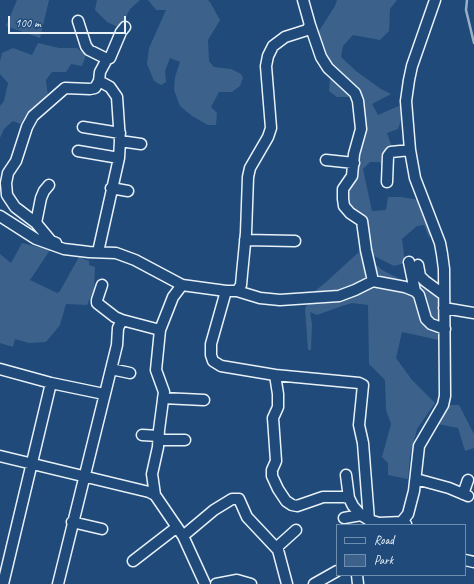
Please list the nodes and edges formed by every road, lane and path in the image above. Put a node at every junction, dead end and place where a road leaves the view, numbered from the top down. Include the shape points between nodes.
1 (304, 0) edge
2 (435, 0) edge
3 (78, 21) dead end
4 (310, 25) junction
5 (126, 27) dead end
6 (107, 58) junction
7 (99, 81) junction
8 (83, 127) dead end
9 (120, 137) junction
10 (141, 144) dead end
11 (410, 150) junction
12 (78, 151) dead end
13 (119, 158) junction
14 (330, 158) dead end
15 (354, 161) junction
16 (387, 182) dead end
17 (49, 185) dead end
18 (111, 188) junction
19 (128, 191) dead end
20 (0, 216) edge
21 (36, 223) junction
22 (246, 240) junction
23 (295, 241) dead end
24 (64, 249) junction
25 (98, 252) junction
26 (373, 281) junction
27 (182, 285) junction
28 (102, 286) dead end
29 (226, 291) junction
30 (237, 291) junction
31 (415, 291) junction
32 (444, 295) junction
33 (444, 308) junction
34 (474, 313) edge
35 (122, 320) junction
36 (444, 329) junction
37 (160, 330) junction
38 (111, 369) junction
39 (0, 370) edge
40 (130, 373) dead end
41 (275, 375) junction
42 (51, 383) junction
43 (104, 394) junction
44 (163, 398) junction
45 (204, 400) dead end
46 (142, 435) dead end
47 (158, 438) junction
48 (185, 440) dead end
49 (0, 456) edge
50 (32, 464) junction
51 (346, 474) dead end
52 (83, 477) junction
53 (416, 479) junction
54 (468, 480) dead end
55 (155, 495) junction
56 (349, 498) junction
57 (344, 518) dead end
58 (365, 518) junction
59 (72, 522) junction
60 (403, 524) edge
61 (177, 527) junction
62 (102, 529) dead end
63 (296, 530) dead end
64 (183, 536) junction
65 (276, 548) junction
66 (133, 560) dead end
67 (336, 572) edge
68 (245, 583) edge
69 (3, 584) edge
70 (58, 584) edge
71 (205, 584) edge
72 (216, 584) edge
73 (287, 584) edge
74 (314, 584) edge

1 - 4 street
2 - 11 street via 409,80 406,101
3 - 6 street via 89,50
4 - 15 street via 321,57 328,68 355,93 358,101 362,129
4 - 22 street via 307,30 285,37 273,46 268,56 266,66 271,128 248,176
5 - 6 street via 121,32 110,58
6 - 7 street via 100,72
7 - 9 street via 110,87 116,97
7 - 21 street via 96,88 65,88 34,116 27,127 16,161 8,173 7,195 15,208
8 - 9 street
9 - 10 street
9 - 13 street
11 - 16 street via 391,152 388,156
11 - 32 street via 418,187 440,243
12 - 13 street
13 - 18 street
14 - 15 street
15 - 26 street via 352,176 343,189 344,206 362,222
17 - 21 street via 41,198
18 - 19 street
18 - 25 street
20 - 24 street via 36,240
21 - 24 street via 51,241
22 - 23 street
22 - 30 street via 241,285
24 - 25 street
25 - 27 street via 116,253 135,260
26 - 30 street via 339,296 280,300 260,298
26 - 31 street
27 - 29 street
27 - 37 street via 173,297
28 - 35 street via 97,303 114,317
29 - 30 street
29 - 41 street via 211,344 214,361 221,366
31 - 32 street via 413,264 420,276
31 - 36 street via 419,295 426,319
32 - 33 street
33 - 34 street
33 - 36 street
35 - 37 street
35 - 38 street via 118,328
36 - 53 street via 445,396 443,405 420,446
37 - 44 street via 156,370 164,392
38 - 40 street
38 - 43 street
39 - 42 street
41 - 56 street via 278,407 273,418 276,461 272,476 278,488 286,501 297,506 323,497
41 - 58 street via 363,385 359,425 364,443
42 - 43 street
42 - 50 street
43 - 52 street
44 - 45 street
44 - 47 street
46 - 47 street
47 - 48 street
47 - 55 street via 152,474
49 - 50 street
50 - 52 street
50 - 69 street
51 - 56 street
52 - 55 street
52 - 59 street
53 - 54 street via 466,495
53 - 60 street via 408,514
55 - 61 street
56 - 58 street
57 - 58 street
58 - 60 street via 379,523
59 - 62 street
59 - 70 street
61 - 64 street
61 - 66 street
63 - 65 street
64 - 65 street via 214,510 232,499 239,499 247,517
64 - 71 street
65 - 73 street
67 - 74 street
68 - 72 street via 226,581

